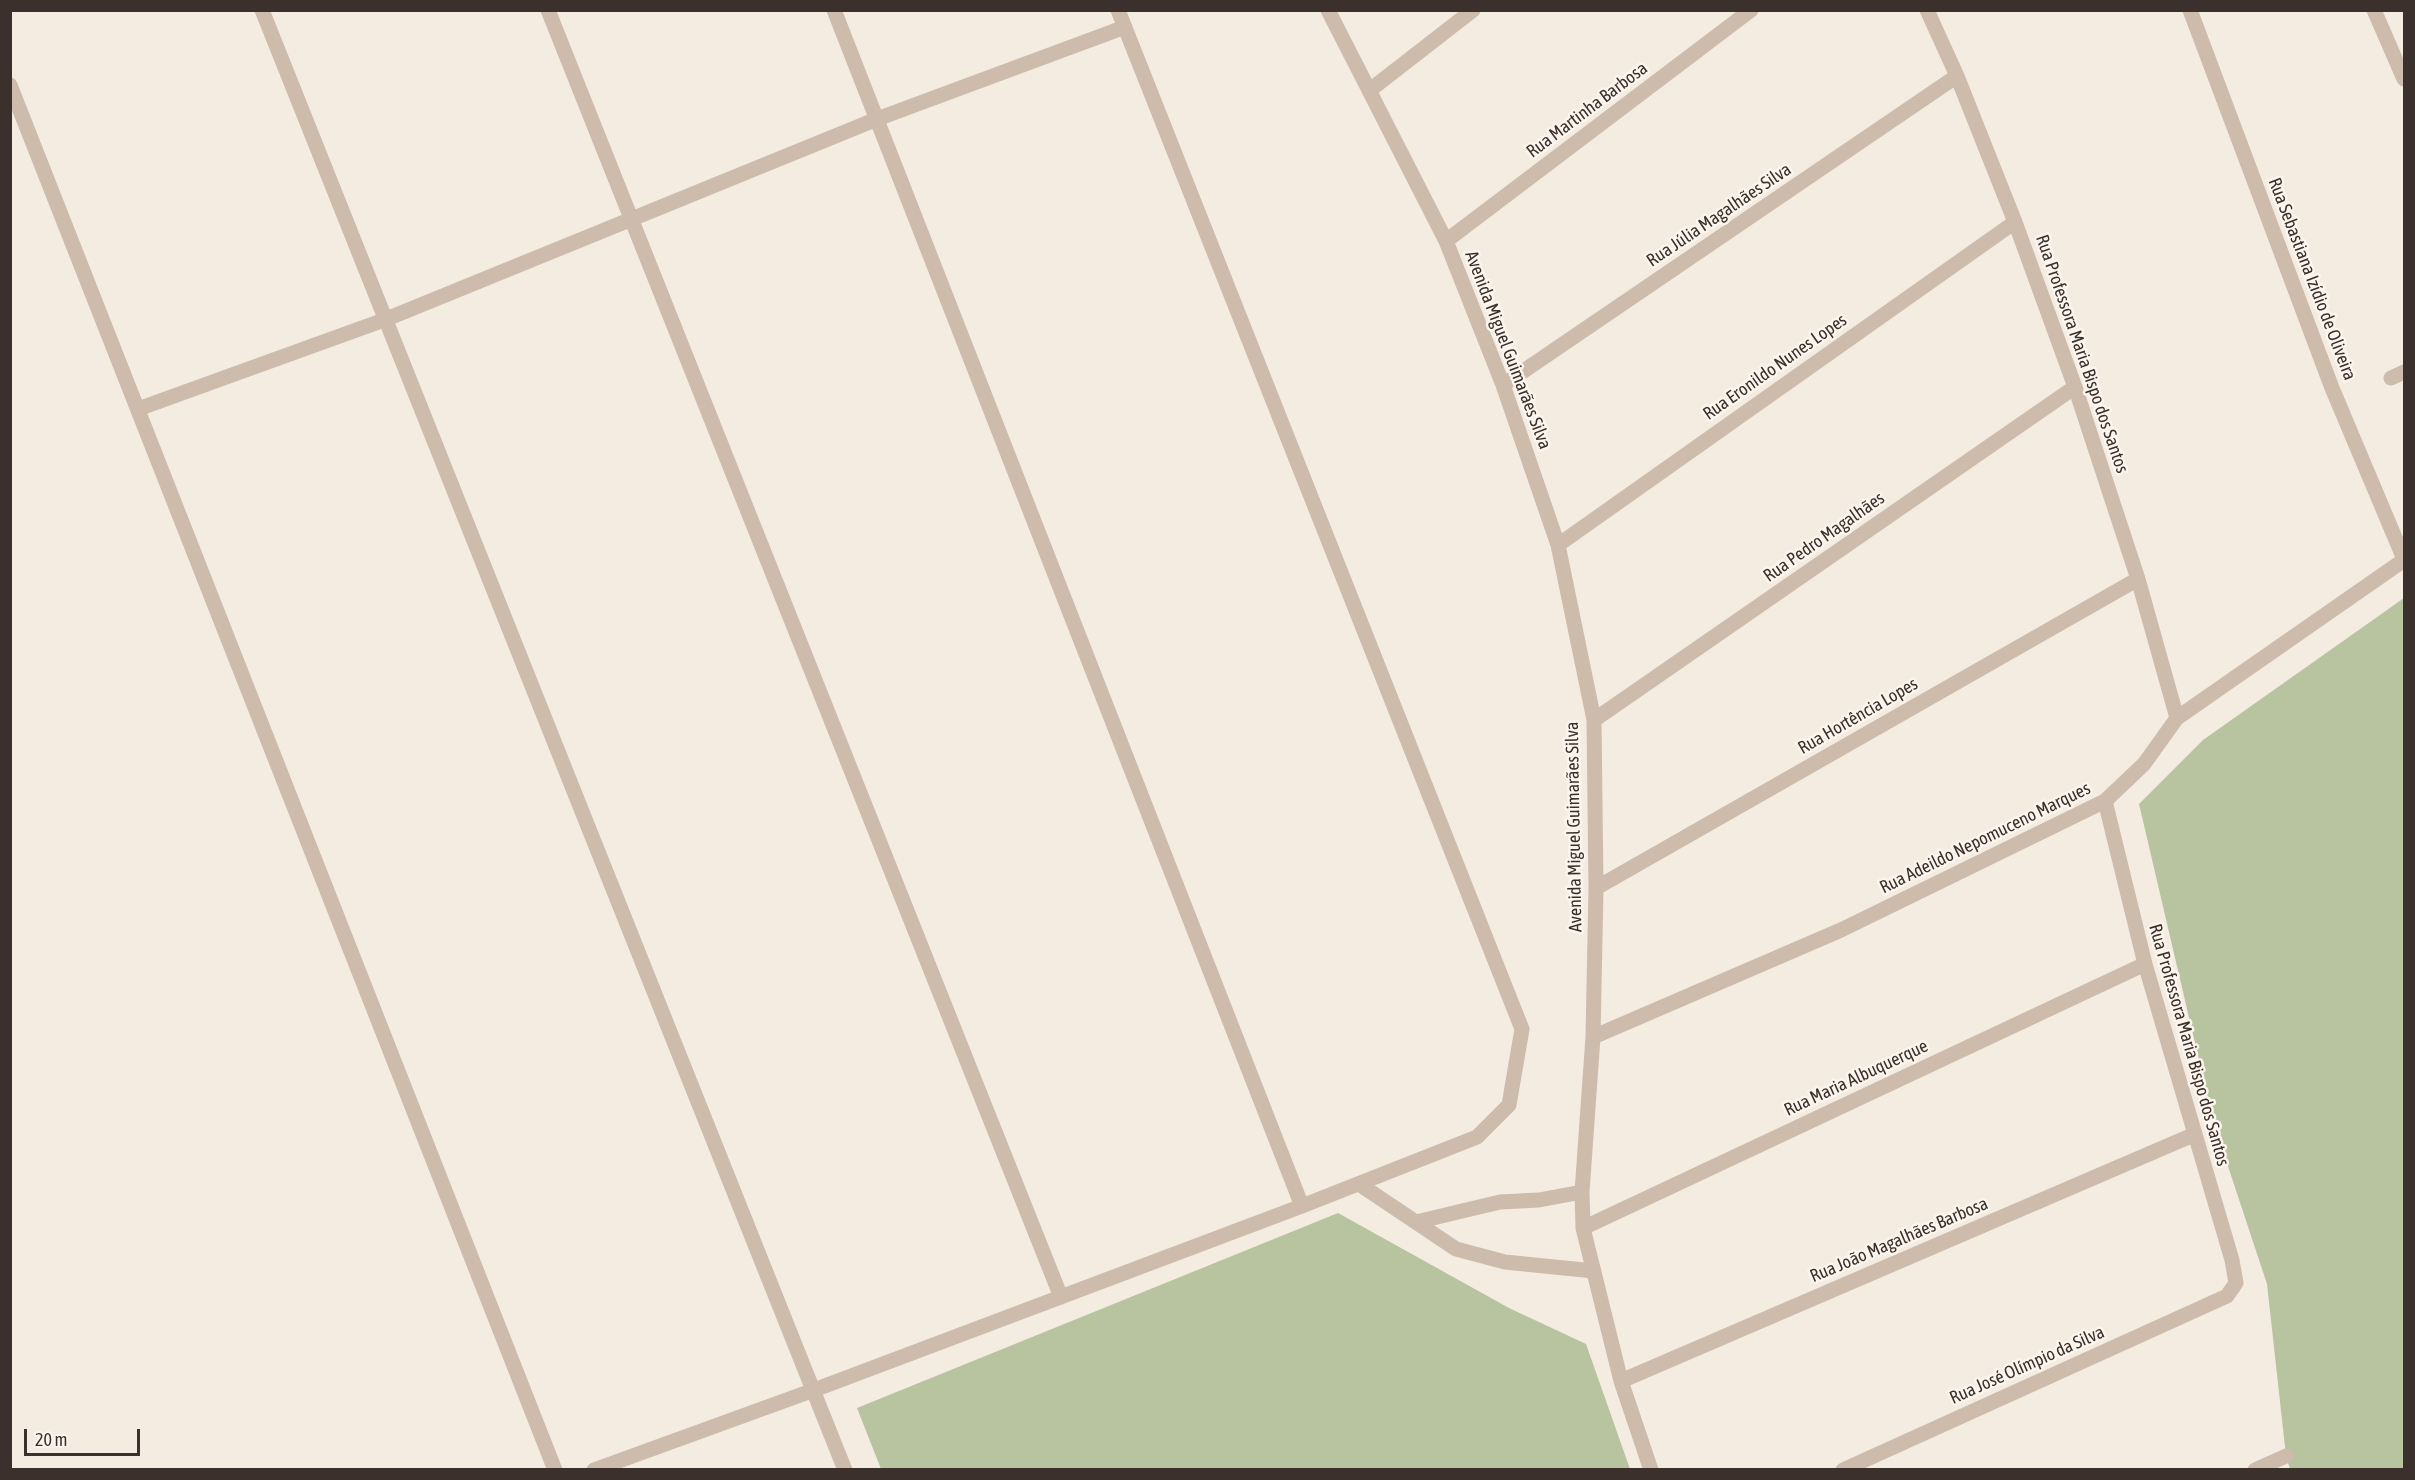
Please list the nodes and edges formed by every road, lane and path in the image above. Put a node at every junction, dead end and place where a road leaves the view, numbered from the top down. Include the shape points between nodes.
1 (262, 10) edge
2 (548, 10) edge
3 (834, 10) edge
4 (1118, 10) edge
5 (1328, 10) edge
6 (1473, 10) edge
7 (1751, 10) edge
8 (1927, 10) edge
9 (2190, 10) edge
10 (2374, 10) edge
11 (1125, 27) junction
12 (1957, 76) junction
13 (2404, 79) edge
14 (10, 85) edge
15 (1370, 90) junction
16 (877, 119) junction
17 (630, 218) junction
18 (2015, 222) junction
19 (1446, 242) junction
20 (384, 320) junction
21 (1503, 385) junction
22 (2075, 387) junction
23 (138, 409) junction
24 (1558, 544) junction
25 (2404, 559) edge
26 (2138, 579) junction
27 (2177, 718) junction
28 (1594, 720) junction
29 (2105, 801) junction
30 (1596, 888) junction
31 (2145, 964) junction
32 (1593, 1037) junction
33 (2193, 1135) junction
34 (1359, 1184) junction
35 (1582, 1192) junction
36 (1302, 1206) junction
37 (1416, 1222) junction
38 (1583, 1228) junction
39 (1594, 1271) junction
40 (2227, 1296) joint
41 (1060, 1297) junction
42 (1621, 1381) junction
43 (813, 1390) junction
44 (2286, 1456) dead end
45 (555, 1470) edge
46 (594, 1470) edge
47 (845, 1470) edge
48 (1651, 1470) edge
49 (1843, 1470) edge
50 (2255, 1470) edge

1 - 20 street
2 - 17 street
3 - 16 street
4 - 11 street
5 - 15 street, Avenida Miguel Guimarães Silva
6 - 15 street
7 - 19 street, Rua Martinha Barbosa
8 - 12 street, Rua Professora Maria Bispo dos Santos
9 - 25 street, Rua Sebastiana Izídio de Oliveira via 2332,388
10 - 13 street
11 - 16 street
11 - 34 street via 1522,1029 1509,1105 1477,1137
12 - 18 street, Rua Professora Maria Bispo dos Santos
12 - 21 street, Rua Júlia Magalhães Silva
14 - 23 street
15 - 19 street, Avenida Miguel Guimarães Silva
16 - 17 street
16 - 36 street
17 - 20 street
17 - 41 street
18 - 22 street, Rua Professora Maria Bispo dos Santos
18 - 24 street, Rua Eronildo Nunes Lopes
19 - 21 street, Avenida Miguel Guimarães Silva
20 - 23 street
20 - 43 street
21 - 24 street, Avenida Miguel Guimarães Silva
22 - 26 street, Rua Professora Maria Bispo dos Santos
22 - 28 street, Rua Pedro Magalhães
23 - 45 street
24 - 28 street, Avenida Miguel Guimarães Silva
25 - 27 street, Rua Adeildo Nepomuceno Marques
26 - 27 street, Rua Professora Maria Bispo dos Santos
26 - 30 street, Rua Hortência Lopes
27 - 29 street, Rua Adeildo Nepomuceno Marques via 2144,764
28 - 30 street, Avenida Miguel Guimarães Silva
29 - 31 street, Rua Professora Maria Bispo dos Santos
29 - 32 street, Rua Adeildo Nepomuceno Marques via 1841,930
30 - 32 street, Avenida Miguel Guimarães Silva
31 - 33 street, Rua Professora Maria Bispo dos Santos
31 - 38 street, Rua Maria Albuquerque
32 - 35 street, Avenida Miguel Guimarães Silva
33 - 40 street, Rua Professora Maria Bispo dos Santos via 2232,1260 2236,1283
33 - 42 street, Rua João Magalhães Barbosa
34 - 36 street
34 - 37 street
35 - 37 street via 1500,1202
35 - 38 street, Avenida Miguel Guimarães Silva
36 - 41 street
37 - 39 street via 1456,1249 1482,1257
38 - 39 street, Avenida Miguel Guimarães Silva
39 - 42 street, Avenida Miguel Guimarães Silva
40 - 49 street, Rua José Olímpio da Silva
41 - 43 street
42 - 48 street, Avenida Miguel Guimarães Silva
43 - 46 street
43 - 47 street
44 - 50 street

